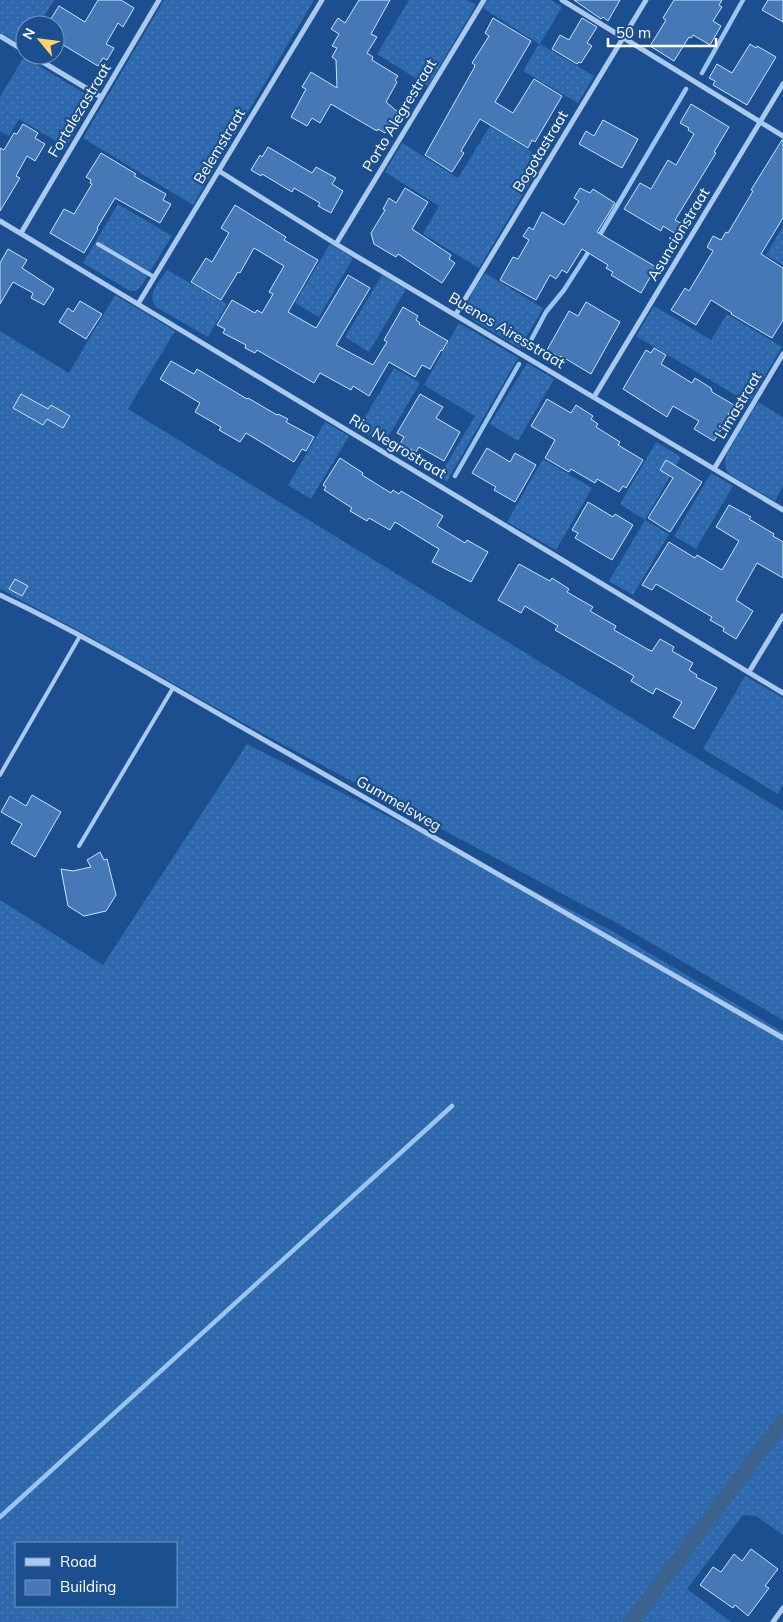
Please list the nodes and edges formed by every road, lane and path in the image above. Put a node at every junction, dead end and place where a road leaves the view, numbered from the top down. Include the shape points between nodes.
1 (159, 0) edge
2 (322, 0) edge
3 (484, 0) edge
4 (562, 0) edge
5 (646, 0) edge
6 (0, 36) edge
7 (624, 37) junction
8 (15, 45) edge
9 (48, 65) edge
10 (783, 84) edge
11 (101, 97) junction
12 (760, 122) junction
13 (783, 136) edge
14 (219, 171) junction
15 (0, 221) edge
16 (20, 233) junction
17 (98, 244) dead end
18 (336, 244) junction
19 (154, 277) junction
20 (138, 304) junction
21 (456, 314) junction
22 (783, 354) edge
23 (594, 397) junction
24 (714, 469) junction
25 (783, 510) edge
26 (0, 595) edge
27 (783, 616) edge
28 (80, 636) junction
29 (749, 672) junction
30 (173, 688) junction
31 (783, 693) edge
32 (0, 775) edge
33 (79, 846) dead end
34 (783, 1038) edge
35 (783, 1608) edge
36 (773, 1622) edge

1 - 11 street, Fortalezastraat
2 - 14 street, Belemstraat
3 - 18 street, Porto Alegrestraat
4 - 7 street
5 - 7 street, Bogotastraat
6 - 8 street
7 - 12 street
7 - 21 street, Bogotastraat
9 - 11 street
10 - 12 street, Asuncionstraat
11 - 16 street, Fortalezastraat
12 - 13 street
12 - 23 street, Asuncionstraat
14 - 18 street, Buenos Airesstraat
14 - 19 street, Belemstraat
15 - 16 street, Rio Negrostraat
16 - 20 street, Rio Negrostraat
17 - 19 lane
18 - 21 street, Buenos Airesstraat
19 - 20 street, Belemstraat
20 - 29 street, Rio Negrostraat
21 - 23 street, Buenos Airesstraat
22 - 24 street, Limastraat
23 - 24 street, Buenos Airesstraat
24 - 25 street, Buenos Airesstraat
26 - 28 street, Gummelsweg
27 - 29 street
28 - 30 street, Gummelsweg
28 - 32 lane
29 - 31 street, Rio Negrostraat
30 - 33 lane
30 - 34 street, Gummelsweg
35 - 36 street

